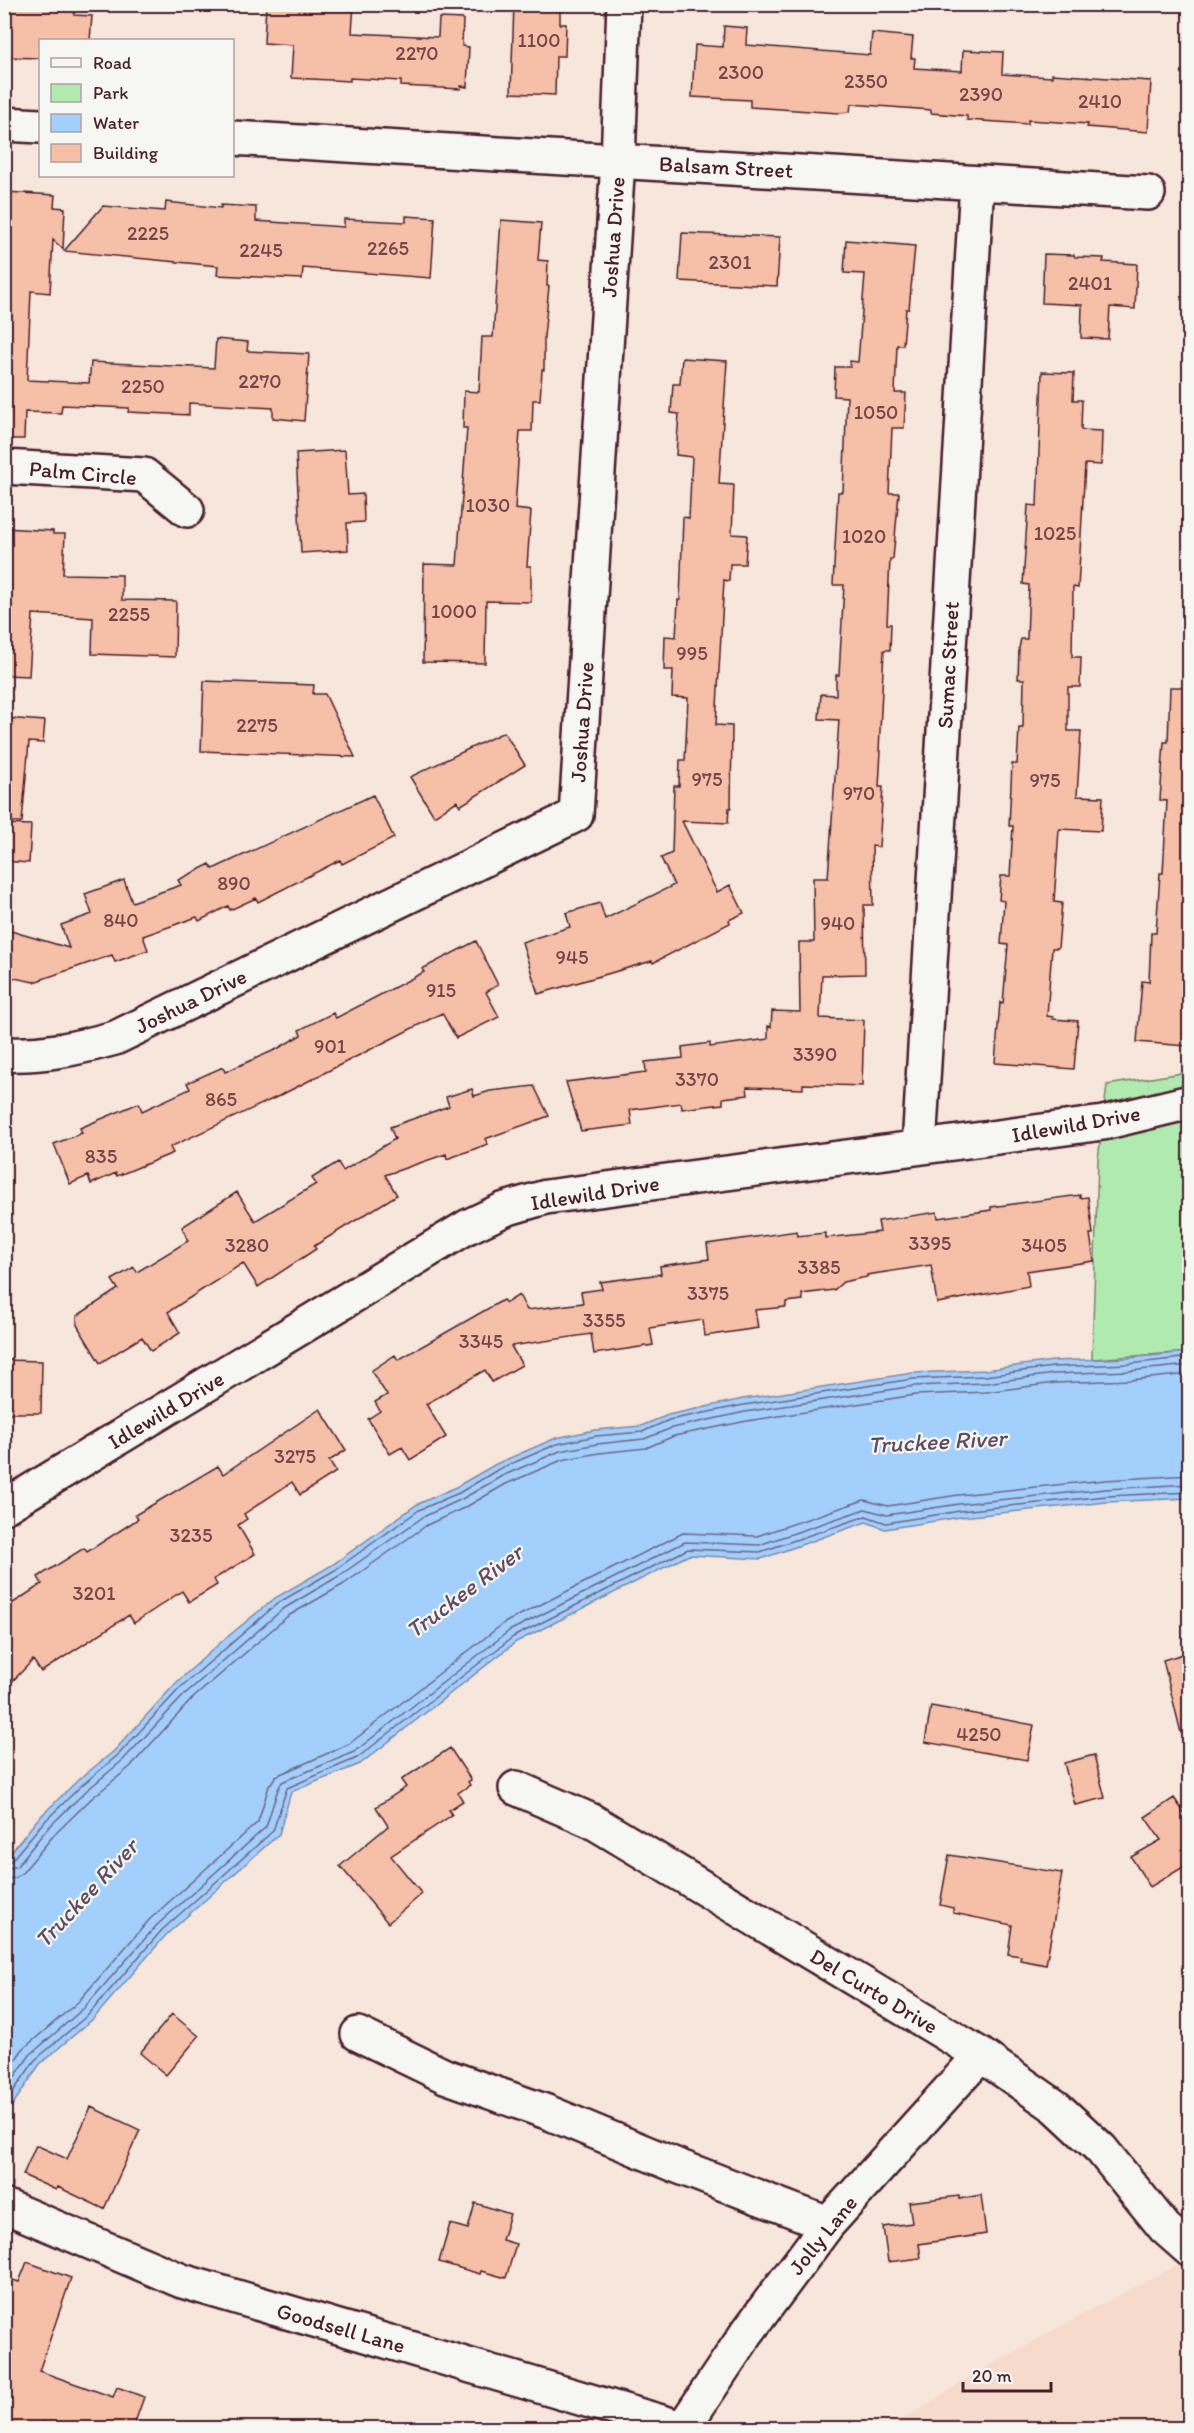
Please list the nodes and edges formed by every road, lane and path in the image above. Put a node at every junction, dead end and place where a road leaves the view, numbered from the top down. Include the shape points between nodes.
1 (624, 4) edge
2 (4, 124) edge
3 (39, 126) edge
4 (234, 138) edge
5 (618, 161) junction
6 (977, 183) junction
7 (1148, 193) dead end
8 (4, 467) edge
9 (187, 510) dead end
10 (4, 1054) edge
11 (1190, 1102) edge
12 (919, 1147) junction
13 (4, 1507) edge
14 (516, 1788) dead end
15 (358, 2034) dead end
16 (981, 2055) junction
17 (8, 2207) dead end
18 (828, 2224) junction
19 (1190, 2250) edge
20 (683, 2428) edge

1 - 5 street, Joshua Drive
2 - 3 street
4 - 5 street, Balsam Street
5 - 6 street, Balsam Street
5 - 10 street, Joshua Drive via 576,815 115,1038 70,1050
6 - 7 street, Balsam Street
6 - 12 street, Sumac Street
8 - 9 street, Palm Circle via 144,475
11 - 12 street, Idlewild Drive via 1103,1123
12 - 13 street, Idlewild Drive via 546,1197 505,1209 467,1227
14 - 16 street, Del Curto Drive via 592,1821
15 - 18 street via 445,2076 548,2112
16 - 18 street, Jolly Lane
16 - 19 street, Del Curto Drive via 1056,2107 1101,2150 1165,2228
17 - 20 street, Goodsell Lane via 182,2281
18 - 20 street, Jolly Lane via 746,2334

